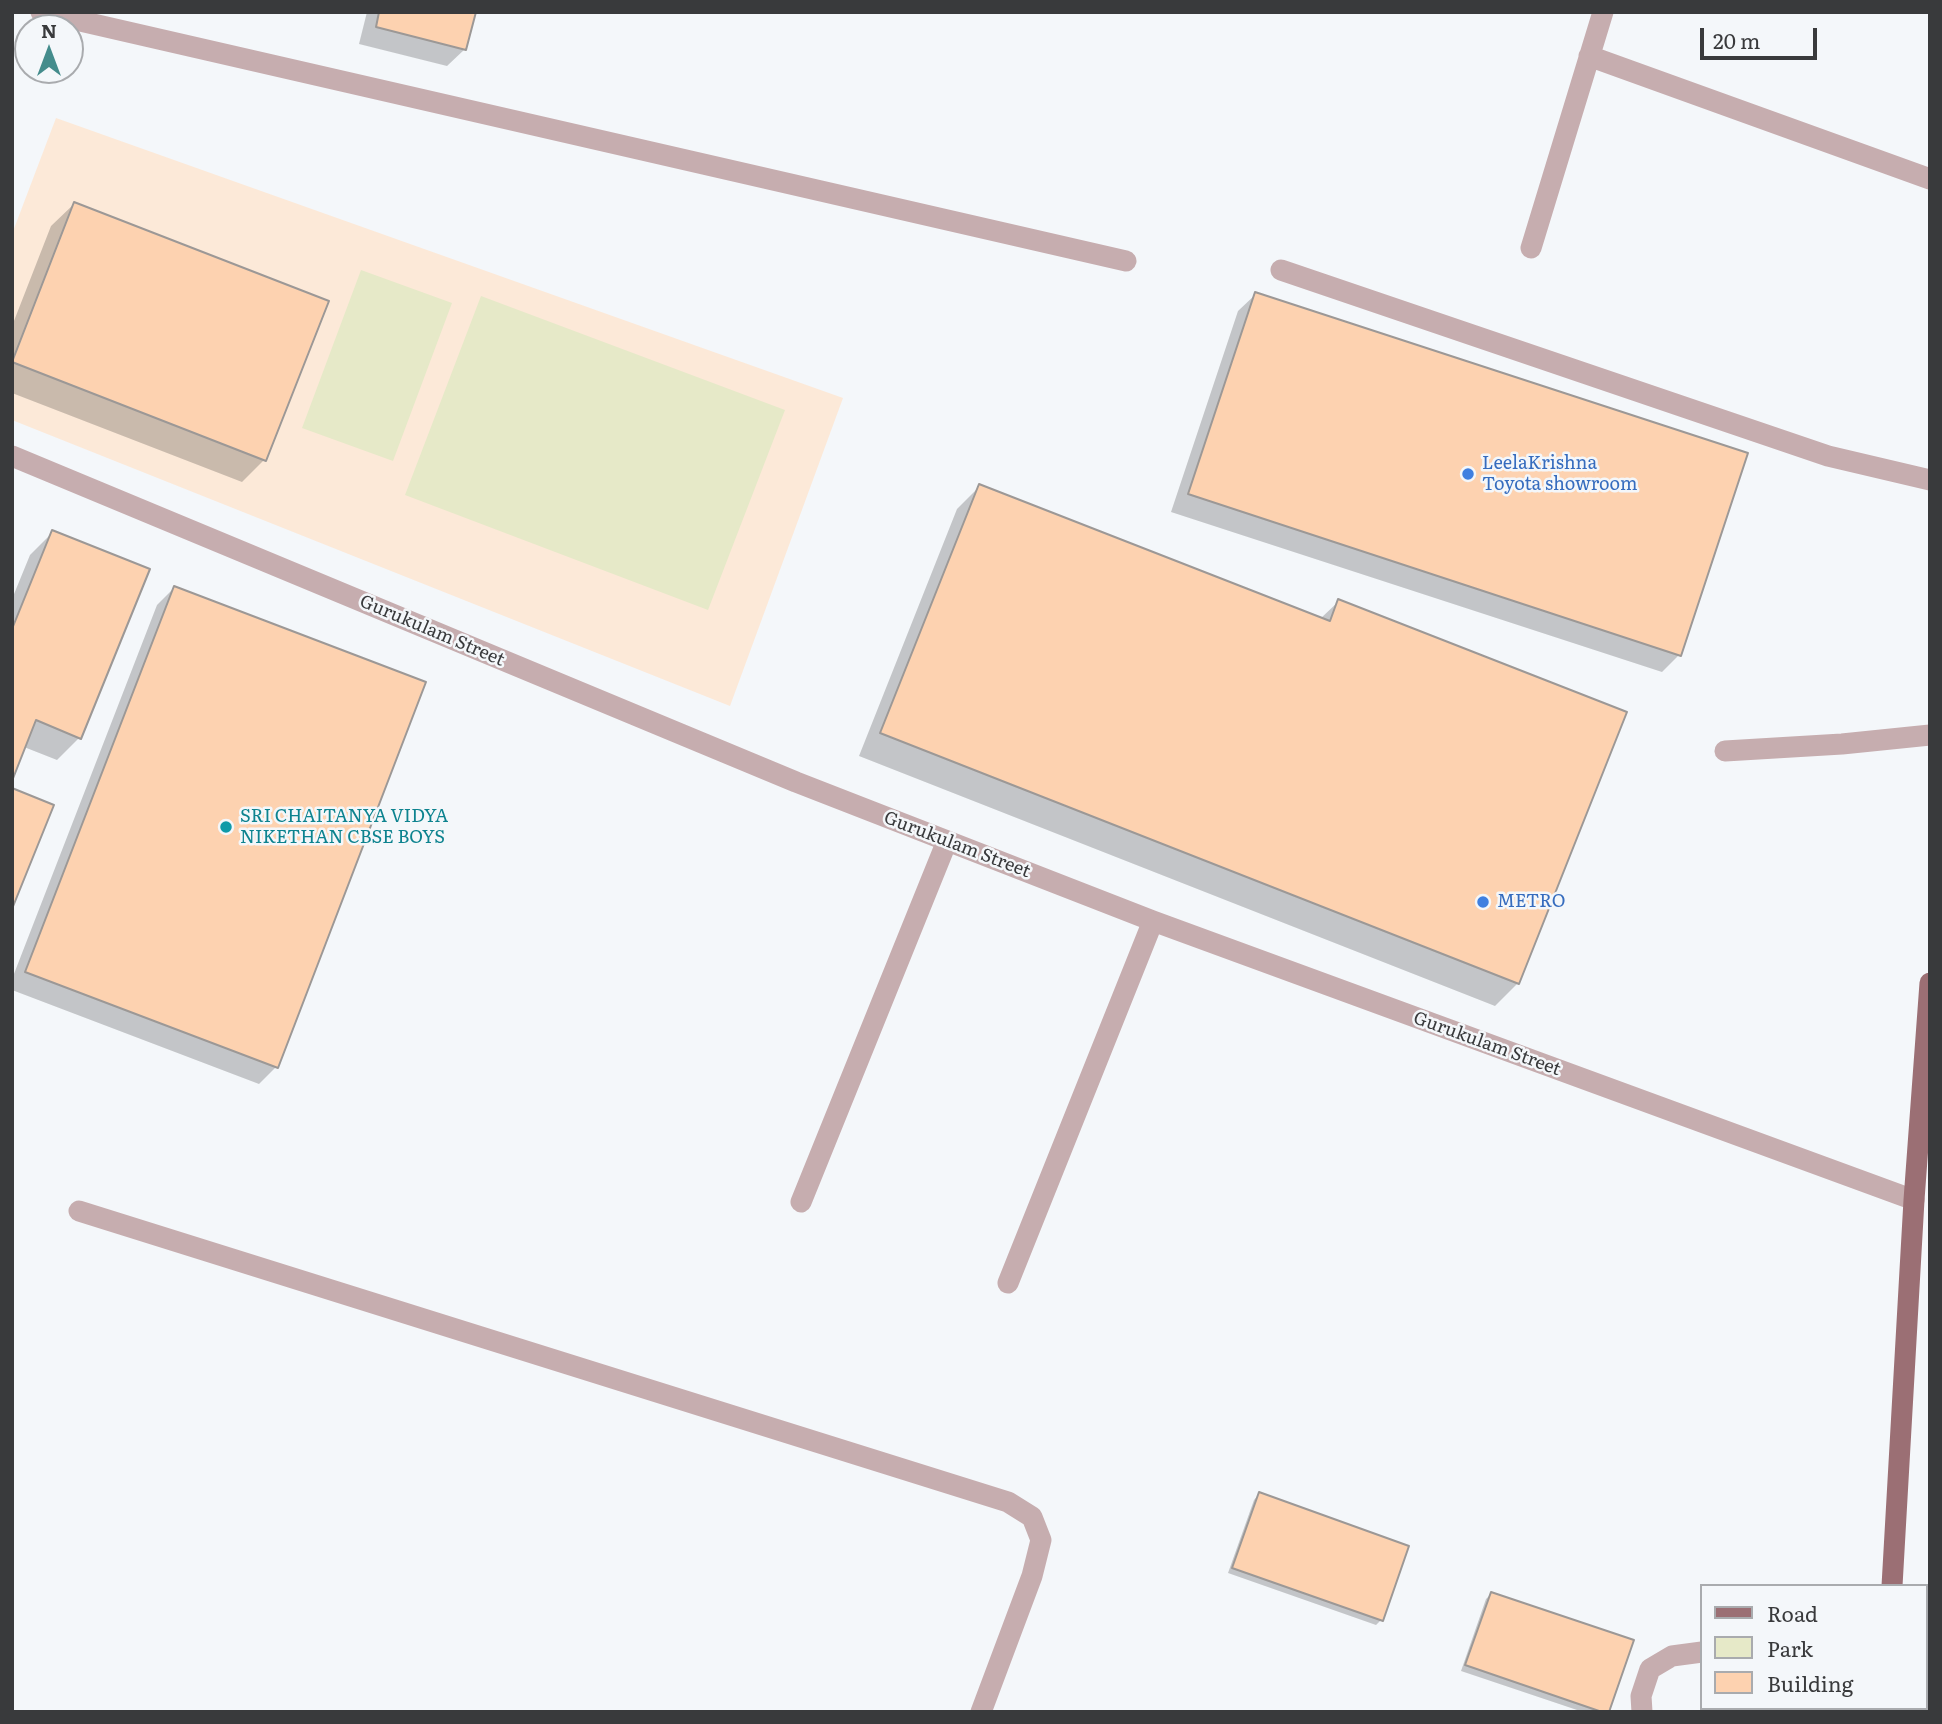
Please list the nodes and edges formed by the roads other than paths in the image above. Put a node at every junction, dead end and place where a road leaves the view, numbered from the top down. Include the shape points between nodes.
1 (41, 12) edge
2 (1603, 12) edge
3 (1590, 56) junction
4 (1930, 179) edge
5 (1531, 248) dead end
6 (1125, 261) dead end
7 (1281, 270) dead end
8 (12, 456) edge
9 (1930, 480) edge
10 (1930, 735) edge
11 (1725, 751) dead end
12 (947, 841) junction
13 (1153, 921) junction
14 (1930, 983) edge
15 (1914, 1200) junction
16 (801, 1202) dead end
17 (79, 1211) dead end
18 (1008, 1283) dead end
19 (1887, 1582) edge
20 (1700, 1652) edge
21 (981, 1712) edge
22 (1643, 1712) edge

1 - 6 street
2 - 3 street
3 - 4 street
3 - 5 street
7 - 9 street via 1828,456
8 - 12 street, Gurukulam Street
10 - 11 street
12 - 13 street, Gurukulam Street
12 - 16 street
13 - 15 street, Gurukulam Street
13 - 18 street
14 - 15 main road
15 - 19 main road
17 - 21 street via 1008,1502 1032,1517 1041,1540
20 - 22 street via 1672,1656 1650,1669 1641,1696

